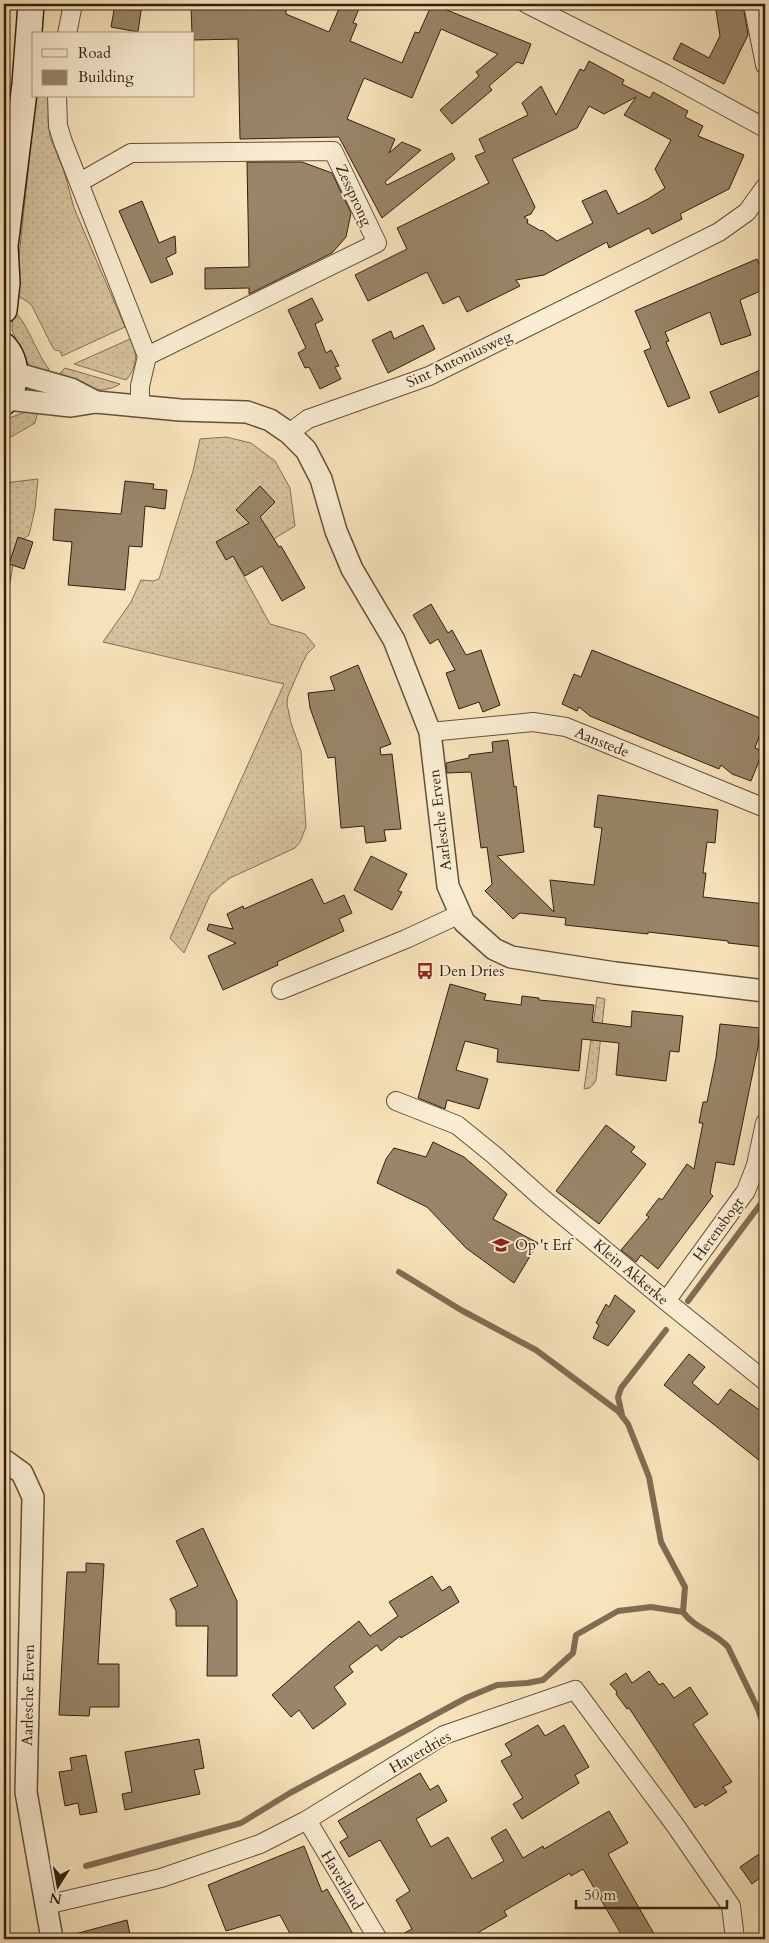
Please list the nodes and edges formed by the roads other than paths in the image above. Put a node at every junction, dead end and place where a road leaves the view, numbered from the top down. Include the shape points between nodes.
1 (31, 4) edge
2 (73, 4) edge
3 (527, 4) edge
4 (753, 4) edge
5 (67, 32) edge
6 (765, 65) edge
7 (57, 98) edge
8 (765, 128) edge
9 (80, 182) junction
10 (765, 187) edge
11 (5, 248) edge
12 (4, 310) edge
13 (4, 346) edge
14 (147, 356) junction
15 (15, 373) junction
16 (5, 400) edge
17 (96, 402) junction
18 (140, 406) junction
19 (289, 433) junction
20 (430, 732) junction
21 (765, 808) edge
22 (460, 914) junction
23 (281, 990) dead end
24 (765, 991) edge
25 (396, 1101) dead end
26 (765, 1123) edge
27 (666, 1301) junction
28 (765, 1381) edge
29 (4, 1460) edge
30 (307, 1820) junction
31 (46, 1905) junction
32 (52, 1939) edge
33 (378, 1939) edge
34 (735, 1939) edge

1 - 11 main road via 26,84
2 - 5 street
3 - 8 street
4 - 6 street
7 - 9 street via 58,126
9 - 14 street
9 - 14 street, Zessprong via 131,153 333,151 377,243
10 - 19 street, Sint Antoniusweg via 747,212 719,232 429,376 308,418
11 - 12 main road via 7,283
13 - 15 main road via 11,356
14 - 18 street via 140,386
15 - 16 main road via 13,386
15 - 17 street via 71,389
16 - 17 street via 71,406
17 - 18 street
18 - 19 street via 247,412 270,420
19 - 20 street, Aarlesche Erven via 306,450 321,479 349,562 394,640
20 - 21 street, Aanstede via 533,722 566,727
20 - 22 street, Aarlesche Erven via 448,886
22 - 23 street
22 - 24 street, Aarlesche Erven via 464,922 494,949 511,956 615,973
25 - 27 street, Klein Akkerke via 457,1125
26 - 27 street, Herensbogt via 756,1165 746,1191
27 - 28 street, Klein Akkerke
29 - 31 street, Aarlesche Erven via 22,1473 33,1496 26,1792
30 - 31 street, Haverdries via 260,1844 161,1878
30 - 33 street, Haverland
30 - 34 street, Haverdries via 444,1735 575,1690 676,1825 731,1906
31 - 32 street, Aarlesche Erven

